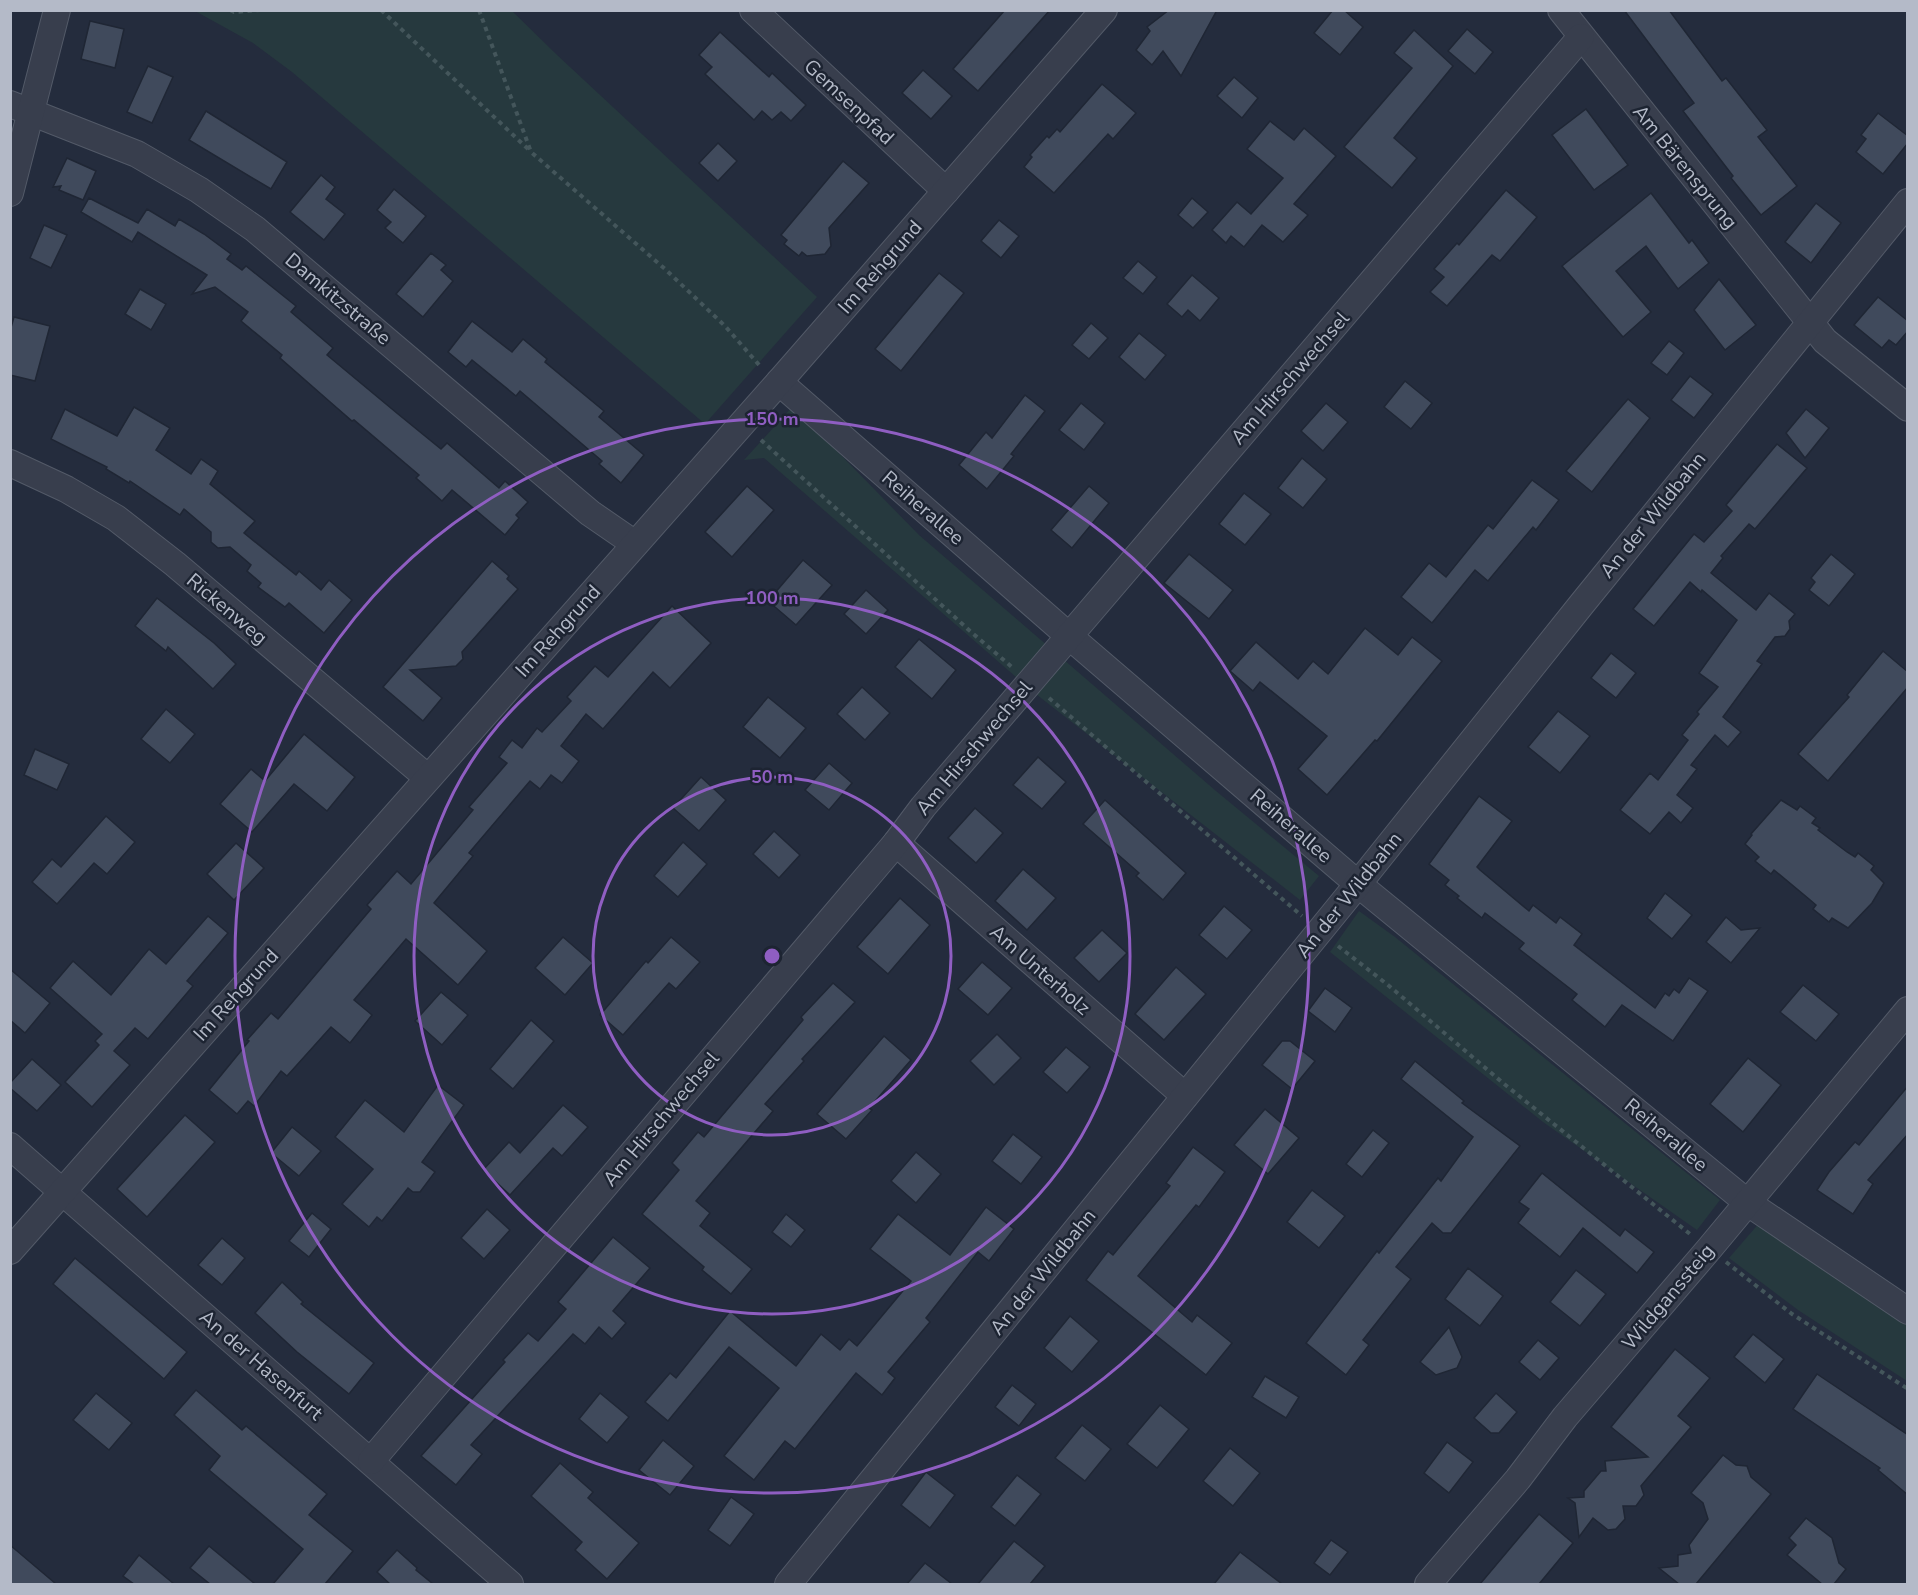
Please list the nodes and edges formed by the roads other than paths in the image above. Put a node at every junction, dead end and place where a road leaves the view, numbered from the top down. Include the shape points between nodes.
1 (57, 10) edge
2 (753, 10) edge
3 (1104, 10) edge
4 (1561, 10) edge
5 (1581, 37) junction
6 (21, 108) edge
7 (946, 191) junction
8 (10, 193) edge
9 (1908, 202) edge
10 (1809, 323) junction
11 (779, 382) junction
12 (1908, 408) edge
13 (10, 463) edge
14 (635, 544) junction
15 (1069, 636) junction
16 (428, 778) junction
17 (896, 843) junction
18 (1358, 884) junction
19 (1908, 1010) edge
20 (1185, 1096) junction
21 (10, 1146) edge
22 (62, 1191) junction
23 (1748, 1203) junction
24 (10, 1251) edge
25 (1908, 1311) edge
26 (371, 1461) junction
27 (510, 1584) edge
28 (788, 1584) edge
29 (1428, 1584) edge

1 - 6 street
2 - 7 street, Gemsenpfad
3 - 7 street, Im Rehgrund
4 - 5 street, Am Bärensprung
5 - 10 street, Am Bärensprung
5 - 15 street, Am Hirschwechsel
6 - 8 street
6 - 14 street, Damkitzstraße via 137,154 255,229 590,513
7 - 11 street, Im Rehgrund
9 - 10 street, An der Wildbahn
10 - 12 street, Am Bärensprung via 1825,341
10 - 18 street, An der Wildbahn
11 - 14 street, Im Rehgrund
11 - 15 street, Reiherallee
13 - 16 street, Rickenweg via 116,518
14 - 16 street, Im Rehgrund
15 - 17 street, Am Hirschwechsel
15 - 18 street, Reiherallee
16 - 22 street, Im Rehgrund
17 - 20 street, Am Unterholz
17 - 26 street, Am Hirschwechsel
18 - 20 street, An der Wildbahn
18 - 23 street, Reiherallee
19 - 23 street, Wildganssteig
20 - 28 street, An der Wildbahn
21 - 22 street, An der Hasenfurt
22 - 24 street, Im Rehgrund
22 - 26 street, An der Hasenfurt
23 - 25 street, Reiherallee
23 - 29 street, Wildganssteig
26 - 27 street, An der Hasenfurt

